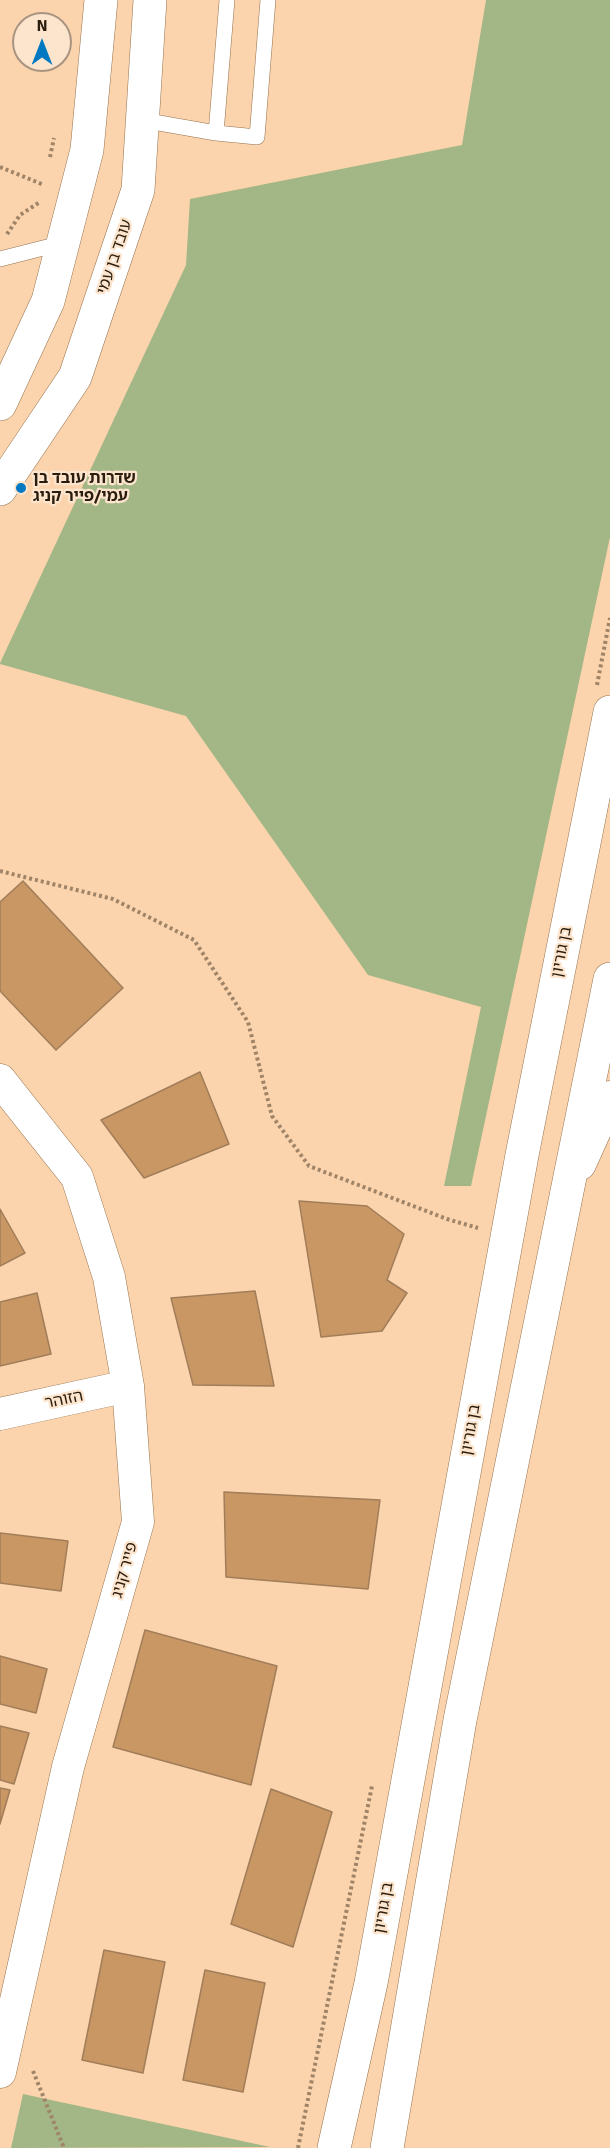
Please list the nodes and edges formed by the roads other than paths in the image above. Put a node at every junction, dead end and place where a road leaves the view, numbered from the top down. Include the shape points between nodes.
1 (101, 0) edge
2 (150, 0) edge
3 (227, 0) edge
4 (267, 0) edge
5 (142, 120) junction
6 (216, 133) junction
7 (63, 243) junction
8 (0, 259) edge
9 (0, 405) edge
10 (0, 489) edge
11 (610, 712) edge
12 (610, 979) edge
13 (2, 1083) edge
14 (610, 1097) edge
15 (565, 1197) junction
16 (128, 1386) junction
17 (0, 1413) edge
18 (0, 2072) edge
19 (334, 2148) edge
20 (387, 2148) edge

1 - 7 main road via 87,150
2 - 5 main road, עובד בן עמי
3 - 6 lane
4 - 6 lane via 257,137
5 - 6 lane
5 - 10 main road, עובד בן עמי via 138,190 75,377
7 - 8 lane
7 - 9 main road via 48,302
11 - 19 main road, בן גוריון via 522,1155 373,1972
12 - 15 main road
13 - 16 street, פייר קניג via 77,1177 109,1277
14 - 15 street
15 - 20 main road via 460,1720
16 - 17 street, הזוהר
16 - 18 street, פייר קניג via 138,1522 68,1767

